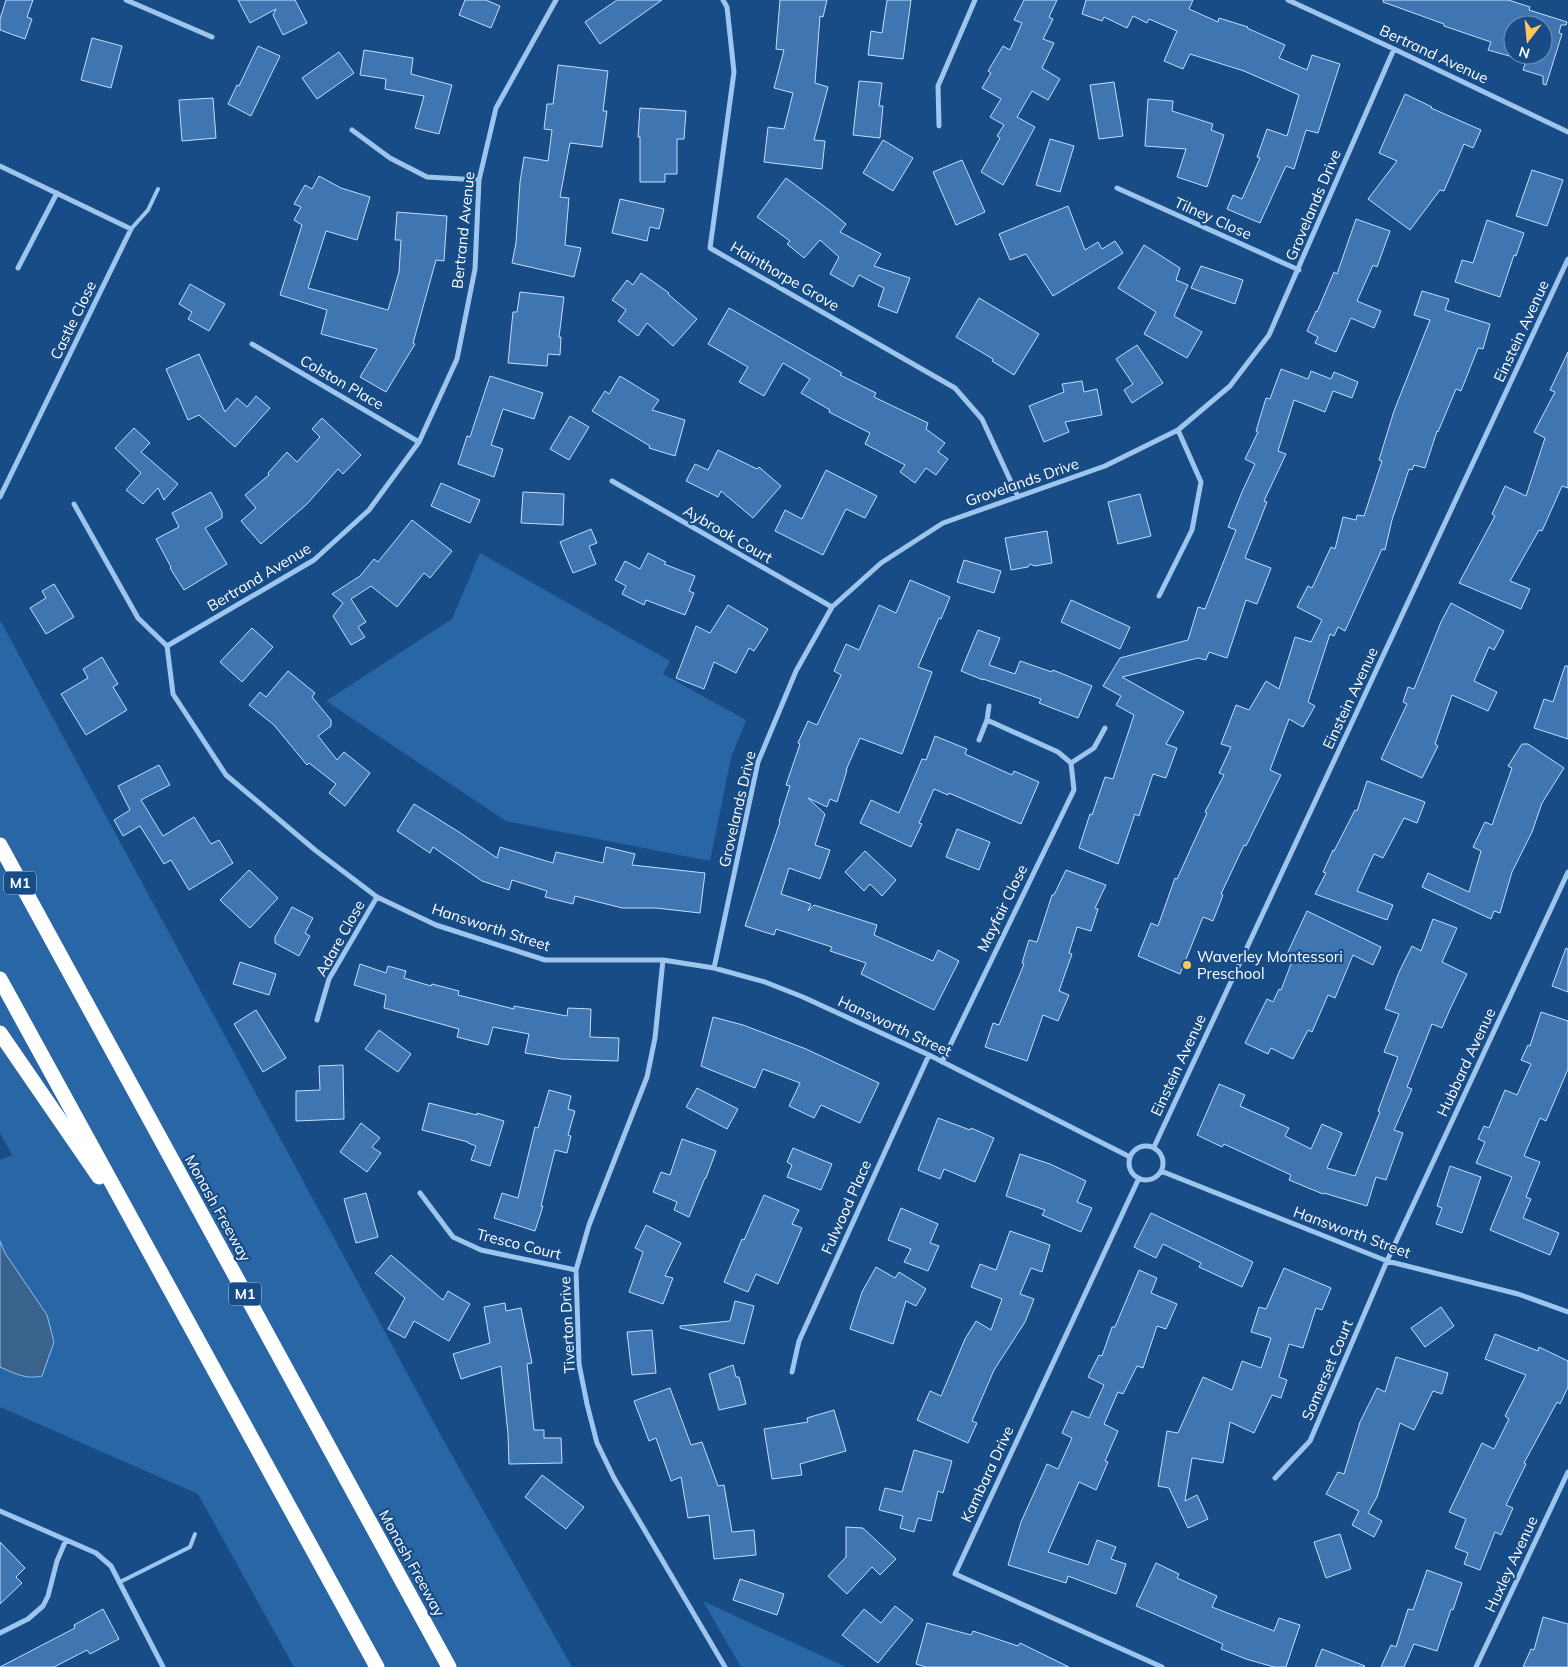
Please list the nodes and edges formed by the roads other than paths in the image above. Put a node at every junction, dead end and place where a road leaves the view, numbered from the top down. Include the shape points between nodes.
1 (126, 0) edge
2 (556, 0) edge
3 (723, 0) edge
4 (975, 0) edge
5 (1288, 0) edge
6 (212, 37) dead end
7 (1394, 49) junction
8 (939, 126) dead end
9 (352, 130) dead end
10 (1568, 132) edge
11 (0, 166) edge
12 (479, 180) junction
13 (1117, 188) dead end
14 (158, 189) dead end
15 (57, 193) junction
16 (131, 229) junction
17 (1568, 259) edge
18 (18, 268) dead end
19 (1299, 270) junction
20 (252, 344) dead end
21 (1178, 430) junction
22 (419, 442) junction
23 (612, 482) dead end
24 (0, 497) edge
25 (1018, 497) junction
26 (74, 504) dead end
27 (1159, 596) dead end
28 (832, 607) junction
29 (167, 646) junction
30 (990, 706) dead end
31 (987, 720) junction
32 (1105, 728) dead end
33 (979, 740) dead end
34 (1071, 763) junction
35 (0, 845) edge
36 (1568, 872) edge
37 (377, 897) junction
38 (663, 960) junction
39 (714, 968) junction
40 (0, 979) edge
41 (317, 1020) dead end
42 (0, 1034) edge
43 (929, 1055) junction
44 (942, 1062) junction
45 (1154, 1147) junction
46 (1130, 1157) junction
47 (1161, 1171) junction
48 (1139, 1178) junction
49 (420, 1193) dead end
50 (143, 1239) junction
51 (1387, 1262) junction
52 (576, 1270) junction
53 (1568, 1312) edge
54 (792, 1372) dead end
55 (1568, 1472) edge
56 (1275, 1478) dead end
57 (0, 1510) edge
58 (195, 1534) dead end
59 (66, 1540) junction
60 (120, 1582) junction
61 (0, 1632) edge
62 (164, 1667) edge
63 (377, 1667) edge
64 (449, 1667) edge
65 (725, 1667) edge
66 (1162, 1667) edge
67 (1476, 1667) edge

1 - 6 street
2 - 12 street, Bertrand Avenue via 496,108
3 - 25 street, Hainthorpe Grove via 727,7 734,72 710,248 955,388 982,419
4 - 8 street via 938,86
5 - 7 street, Bertrand Avenue
7 - 10 street, Bertrand Avenue
7 - 19 street, Grovelands Drive
9 - 12 street via 390,158 427,177
11 - 15 street
12 - 22 street, Bertrand Avenue via 475,269 457,359
13 - 19 street, Tilney Close
14 - 16 lane via 148,210
15 - 16 street
15 - 18 street
16 - 24 street, Castle Close
17 - 45 street, Einstein Avenue
19 - 21 street, Grovelands Drive via 1269,335 1230,386
20 - 22 street, Colston Place
21 - 25 street, Grovelands Drive via 1104,466
21 - 27 street via 1200,482 1192,530
22 - 29 street, Bertrand Avenue via 369,510 314,560
23 - 28 street, Aybrook Court
25 - 28 street, Grovelands Drive via 944,523 882,563
26 - 29 street via 138,618
28 - 39 street, Grovelands Drive via 796,671 758,762
29 - 37 street, Hansworth Street via 173,694 226,775
30 - 31 street
31 - 33 street
31 - 34 street via 1058,752
32 - 34 street via 1094,748
34 - 44 street, Mayfair Close via 1074,790
35 - 64 highway, Monash Freeway / M1
36 - 51 street, Hubbard Avenue
37 - 38 street, Hansworth Street via 436,925 545,960
37 - 41 street, Adare Close via 329,980
38 - 39 street, Hansworth Street
38 - 52 street, Tiverton Drive via 648,1077 589,1225
39 - 43 street, Hansworth Street via 804,997
40 - 50 highway
42 - 50 highway
43 - 44 street, Hansworth Street
43 - 54 street, Fulwood Place via 799,1341
44 - 46 street, Hansworth Street
45 - 46 street via 1143,1146
45 - 47 street via 1162,1156
46 - 48 street via 1130,1170
47 - 48 street via 1152,1179
47 - 51 street, Hansworth Street
48 - 66 street, Kambara Drive via 955,1574
49 - 52 street, Tresco Court via 453,1237 481,1250
50 - 63 highway
51 - 53 street, Hansworth Street via 1518,1294
51 - 56 street, Somerset Court via 1310,1441
52 - 65 street, Tiverton Drive via 579,1364 597,1443 614,1478
55 - 67 street, Huxley Avenue
57 - 59 street
58 - 60 lane via 190,1547
59 - 60 street via 96,1553 111,1566
59 - 61 street via 43,1606 28,1619
60 - 62 street

